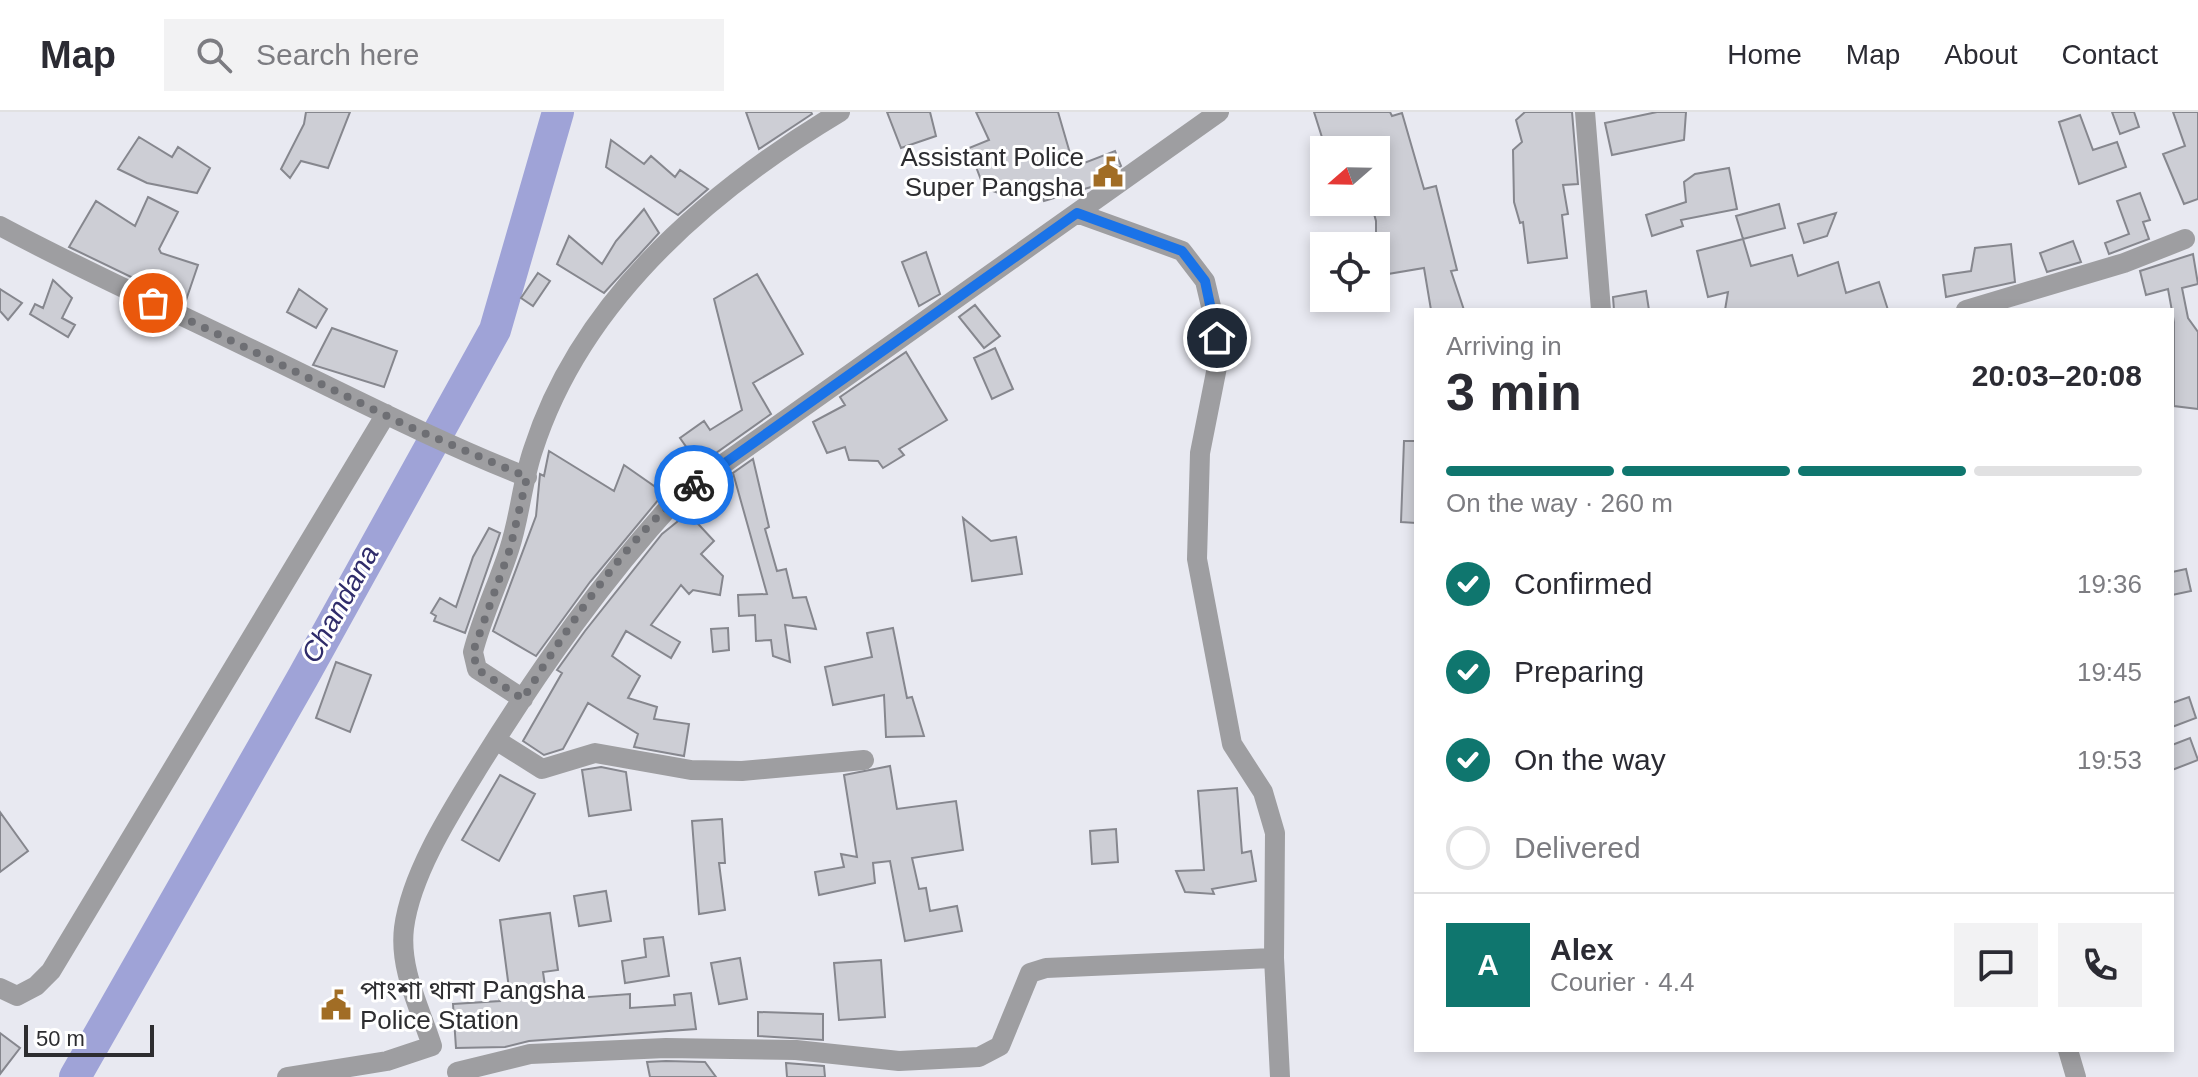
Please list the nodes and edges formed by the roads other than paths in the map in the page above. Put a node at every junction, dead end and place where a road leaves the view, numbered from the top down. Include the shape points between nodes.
1 (840, 112) edge
2 (1219, 112) edge
3 (1585, 112) edge
4 (1077, 213) junction
5 (0, 226) edge
6 (2185, 239) dead end
7 (1601, 308) edge
8 (1973, 308) edge
9 (386, 414) junction
10 (527, 477) junction
11 (523, 699) junction
12 (496, 740) junction
13 (864, 760) dead end
14 (1274, 958) junction
15 (0, 988) edge
16 (432, 1046) junction
17 (2069, 1052) edge
18 (458, 1074) edge
19 (287, 1077) edge
20 (1280, 1077) edge
21 (2076, 1077) edge

1 - 10 street via 712,200 604,315 551,404
2 - 4 street
3 - 7 street
4 - 11 street via 681,494 591,599
4 - 14 street via 1182,251 1205,281 1219,357 1200,453 1197,559 1232,744 1263,792 1275,833
5 - 9 street via 96,278
6 - 8 street
9 - 10 street
9 - 15 street via 51,971 17,996
10 - 11 street via 510,549 473,652 477,669
11 - 12 street
12 - 13 street via 542,769 595,753 661,767 717,771
12 - 16 street via 431,850 407,910 405,966
14 - 18 street via 1046,968 1030,973 1000,1046 979,1057 899,1061 796,1050 666,1048 530,1054
14 - 20 street
16 - 18 street
16 - 19 street via 387,1061
17 - 21 street

